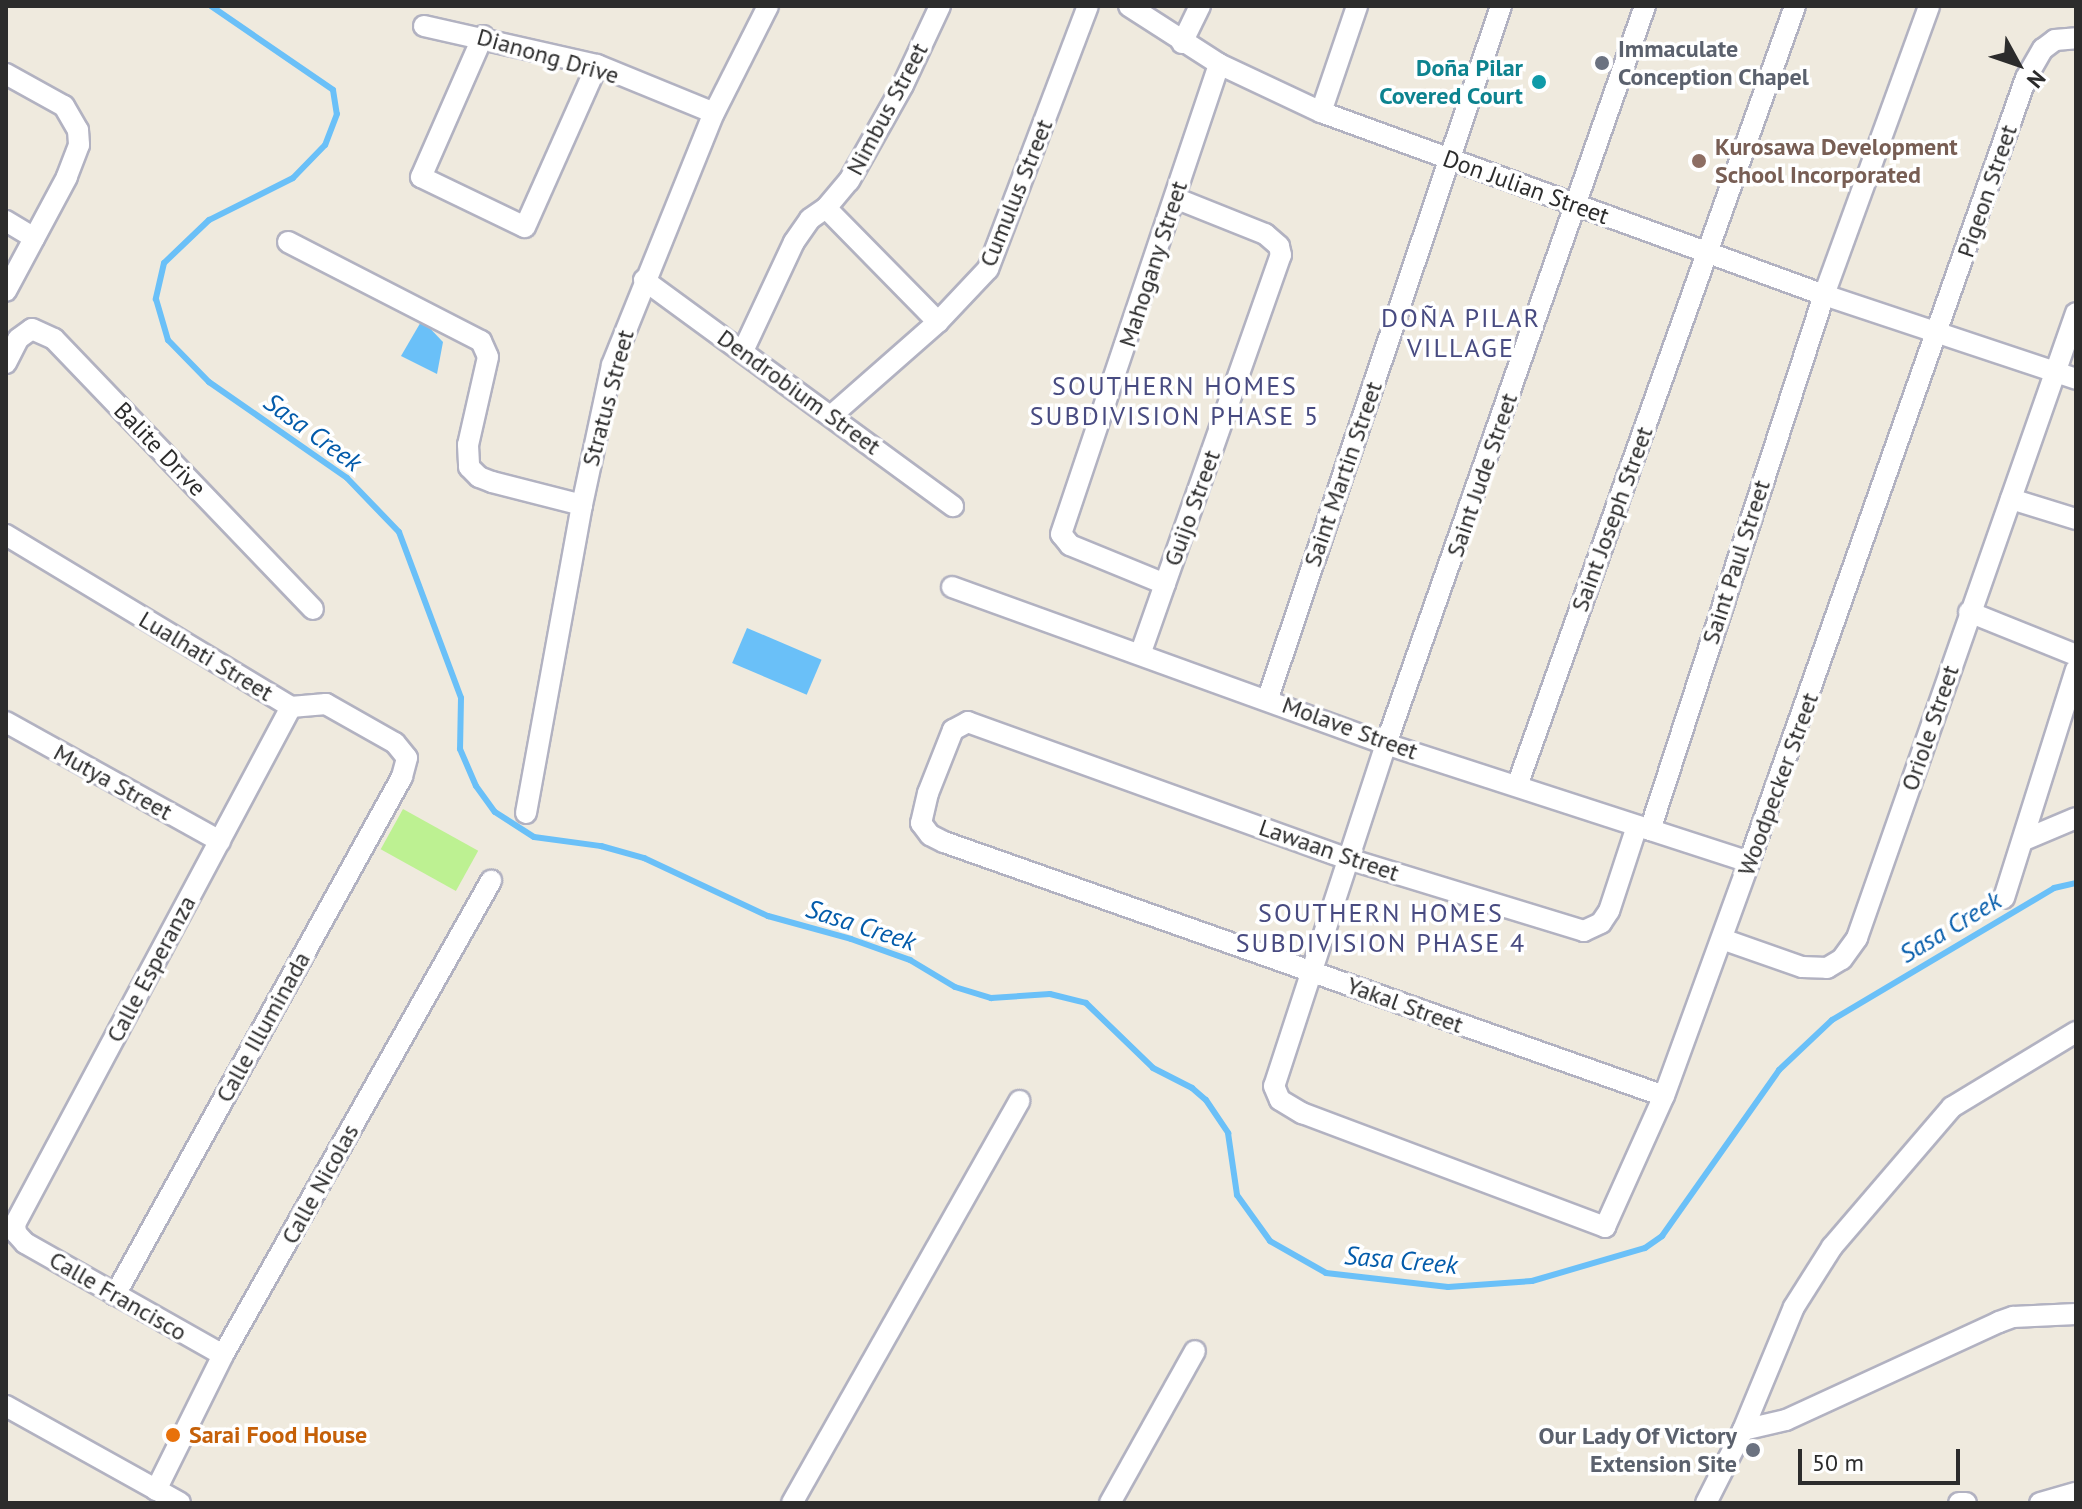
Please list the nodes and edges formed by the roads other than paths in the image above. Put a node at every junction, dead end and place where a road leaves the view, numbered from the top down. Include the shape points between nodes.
1 (768, 6) edge
2 (940, 6) edge
3 (1088, 6) edge
4 (1129, 6) edge
5 (1200, 6) edge
6 (1357, 6) edge
7 (1501, 6) edge
8 (1645, 6) edge
9 (1795, 6) edge
10 (1929, 6) edge
11 (424, 26) dead end
12 (483, 36) junction
13 (2076, 38) edge
14 (1182, 43) junction
15 (1219, 64) junction
16 (597, 65) junction
17 (6, 74) edge
18 (1321, 112) junction
19 (714, 113) junction
20 (1449, 160) junction
21 (1175, 198) junction
22 (1576, 206) junction
23 (826, 208) junction
24 (6, 221) edge
25 (34, 238) junction
26 (288, 242) dead end
27 (1710, 253) junction
28 (644, 280) junction
29 (6, 291) edge
30 (1824, 295) junction
31 (2076, 313) edge
32 (938, 322) junction
33 (1938, 335) junction
34 (743, 351) junction
35 (6, 363) edge
36 (2055, 373) junction
37 (2076, 379) edge
38 (831, 416) junction
39 (2011, 499) junction
40 (582, 505) junction
41 (953, 506) dead end
42 (2076, 519) edge
43 (6, 535) edge
44 (1165, 584) junction
45 (952, 587) dead end
46 (313, 609) dead end
47 (1969, 612) junction
48 (1141, 652) junction
49 (2076, 655) edge
50 (2076, 670) edge
51 (1268, 698) junction
52 (291, 707) junction
53 (6, 722) edge
54 (960, 724) joint
55 (1386, 744) junction
56 (407, 758) joint
57 (1517, 786) junction
58 (526, 813) dead end
59 (2076, 818) edge
60 (1644, 828) junction
61 (2024, 840) junction
62 (220, 841) junction
63 (1348, 859) junction
64 (1749, 862) junction
65 (491, 881) dead end
66 (2004, 898) dead end
67 (1722, 939) junction
68 (1309, 970) junction
69 (2076, 1032) edge
70 (1664, 1096) junction
71 (1019, 1101) dead end
72 (1605, 1227) joint
73 (16, 1233) joint
74 (115, 1295) junction
75 (2076, 1314) edge
76 (1195, 1351) dead end
77 (223, 1355) junction
78 (6, 1406) edge
79 (1743, 1430) junction
80 (156, 1490) junction
81 (2076, 1493) edge
82 (180, 1503) edge
83 (792, 1503) edge
84 (1110, 1503) edge
85 (1706, 1503) edge
86 (1959, 1503) edge
87 (1966, 1503) edge
88 (2040, 1503) edge

1 - 19 street, Stratus Street
2 - 23 street, Nimbus Street via 873,141
3 - 32 street, Cumulus Street via 1002,239 973,288
4 - 14 street, Don Julian Street
5 - 14 street
6 - 18 street
7 - 20 street, Saint Martin Street
8 - 22 street, Saint Jude Street
9 - 27 street, Saint Joseph Street
10 - 30 street, Saint Paul Street
11 - 12 street, Dianong Drive
12 - 16 street, Dianong Drive
12 - 16 street via 421,177 525,227
13 - 33 street, Pigeon Street via 2055,40 2043,49 2026,78
14 - 15 street, Don Julian Street
15 - 18 street, Don Julian Street
15 - 21 street, Mahogany Street
16 - 19 street, Dianong Drive
17 - 25 street via 64,106 74,117 79,145
18 - 20 street, Don Julian Street
19 - 28 street, Stratus Street
20 - 22 street, Don Julian Street
20 - 51 street, Saint Martin Street
21 - 44 street, Mahogany Street via 1061,534 1070,545
21 - 44 street, Guijo Street via 1265,234 1281,255
22 - 27 street, Don Julian Street
22 - 55 street, Saint Jude Street
23 - 32 street
23 - 34 street, Nimbus Street via 800,233
24 - 25 street
25 - 29 street
26 - 40 street via 481,341 488,357 468,445 469,467 492,482
27 - 30 street, Don Julian Street
27 - 57 street, Saint Joseph Street
28 - 34 street, Dendrobium Street
28 - 40 street, Stratus Street via 612,365
30 - 33 street, Don Julian Street
30 - 60 street, Saint Paul Street
31 - 36 street, Oriole Street
32 - 38 street, Cumulus Street
33 - 36 street, Don Julian Street
33 - 64 street, Woodpecker Street
34 - 38 street, Dendrobium Street
35 - 46 street, Balite Drive via 18,339 32,329 54,339
36 - 37 street, Don Julian Street
36 - 39 street, Oriole Street
38 - 41 street, Dendrobium Street
39 - 42 street
39 - 47 street, Oriole Street
40 - 58 street, Stratus Street
43 - 52 street, Lualhati Street
44 - 48 street, Guijo Street
45 - 48 street, Molave Street
47 - 49 street
47 - 67 street, Oriole Street via 1857,938 1842,959 1827,968 1802,967
48 - 51 street, Molave Street
50 - 61 street
51 - 55 street, Molave Street
52 - 56 street, Lualhati Street via 326,704 395,743
52 - 62 street, Calle Esperanza
53 - 62 street, Mutya Street
54 - 63 street, Lawaan Street via 978,725
54 - 68 street, Yakal Street via 928,793 924,830 944,842
55 - 57 street, Molave Street
55 - 63 street, Saint Jude Street
56 - 74 street, Calle Illuminada via 402,777
57 - 60 street, Molave Street
59 - 61 street
60 - 63 street, Lawaan Street via 1609,911 1601,923 1584,931
60 - 64 street, Molave Street
61 - 66 street
62 - 73 street, Calle Esperanza via 21,1211
63 - 68 street, Saint Jude Street
64 - 67 street, Woodpecker Street
65 - 77 street, Calle Nicolas
67 - 70 street, Woodpecker Street
68 - 70 street, Yakal Street
68 - 72 street, Saint Jude Street via 1274,1086 1289,1107
69 - 79 street via 1952,1107 1910,1153 1811,1276
70 - 72 street, Woodpecker Street
71 - 83 street
73 - 74 street, Calle Francisco
74 - 77 street, Calle Francisco
75 - 79 street via 2013,1317 1786,1420
76 - 84 street
77 - 80 street, Calle Nicolas
78 - 80 street
79 - 85 street
80 - 82 street
81 - 88 street
86 - 87 street

